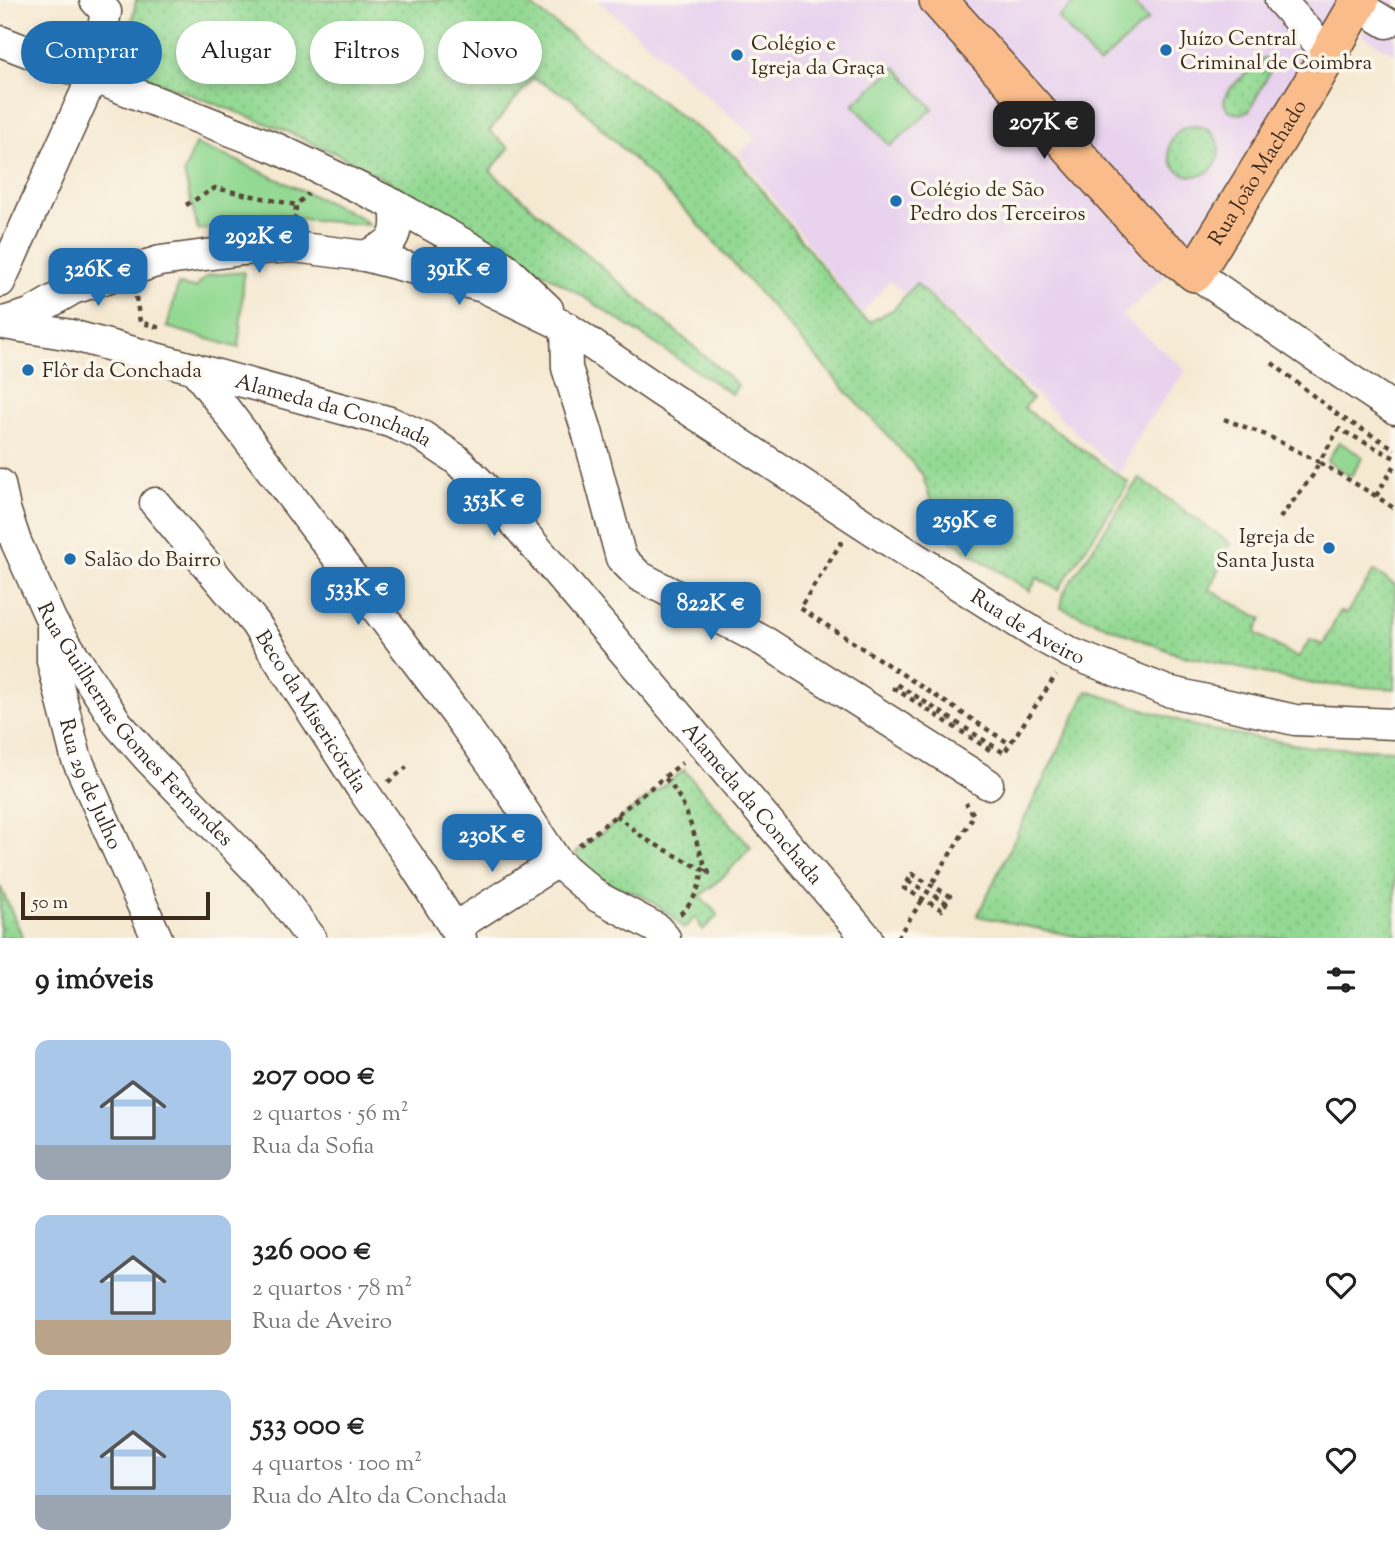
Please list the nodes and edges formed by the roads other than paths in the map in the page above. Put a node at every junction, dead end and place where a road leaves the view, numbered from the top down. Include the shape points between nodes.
1 (95, 0) edge
2 (938, 0) edge
3 (1280, 0) edge
4 (1368, 10) edge
5 (104, 21) edge
6 (0, 41) edge
7 (21, 49) edge
8 (1329, 54) junction
9 (89, 84) edge
10 (113, 84) edge
11 (395, 205) junction
12 (365, 256) junction
13 (1195, 273) junction
14 (0, 282) edge
15 (73, 289) junction
16 (0, 299) edge
17 (0, 323) edge
18 (566, 327) junction
19 (603, 352) junction
20 (194, 368) junction
21 (575, 394) junction
22 (1395, 409) edge
23 (0, 484) edge
24 (155, 503) dead end
25 (52, 622) junction
26 (1395, 724) edge
27 (976, 791) road end
28 (556, 862) junction
29 (458, 933) edge
30 (661, 933) edge
31 (157, 938) edge
32 (311, 938) edge
33 (867, 938) edge

1 - 5 street via 106,12
2 - 13 main road via 1152,239
3 - 8 street
4 - 8 main road, Rua João Machado
6 - 7 street, Rua de Aveiro
8 - 13 main road, Rua João Machado
9 - 14 street
10 - 11 street, Rua de Aveiro via 278,149
11 - 12 street via 398,227 388,245
11 - 18 street, Rua de Aveiro via 503,266
12 - 15 street, Rua de Aveiro via 295,247 243,250 160,261
12 - 18 street, Rua de Aveiro via 483,287
13 - 22 street
15 - 16 street
15 - 17 street, Rua de Aveiro via 30,314
17 - 20 street, Alameda da Conchada via 71,335
18 - 19 street, Rua de Aveiro
18 - 21 street via 567,368
19 - 21 street
19 - 26 street, Rua de Aveiro via 908,553 1071,653 1167,691 1294,720
20 - 28 street via 460,719
20 - 33 street, Alameda da Conchada via 390,422 456,459
21 - 27 street via 621,558 639,576 765,642
23 - 25 street, Rua Guilherme Gomes Fernandes via 16,542
24 - 29 street, Beco da Misericórdia via 255,623
25 - 31 street, Rua 29 de Julho via 52,661 76,757
25 - 32 street, Rua Guilherme Gomes Fernandes via 118,724 275,889
28 - 29 street
28 - 30 street via 598,897

